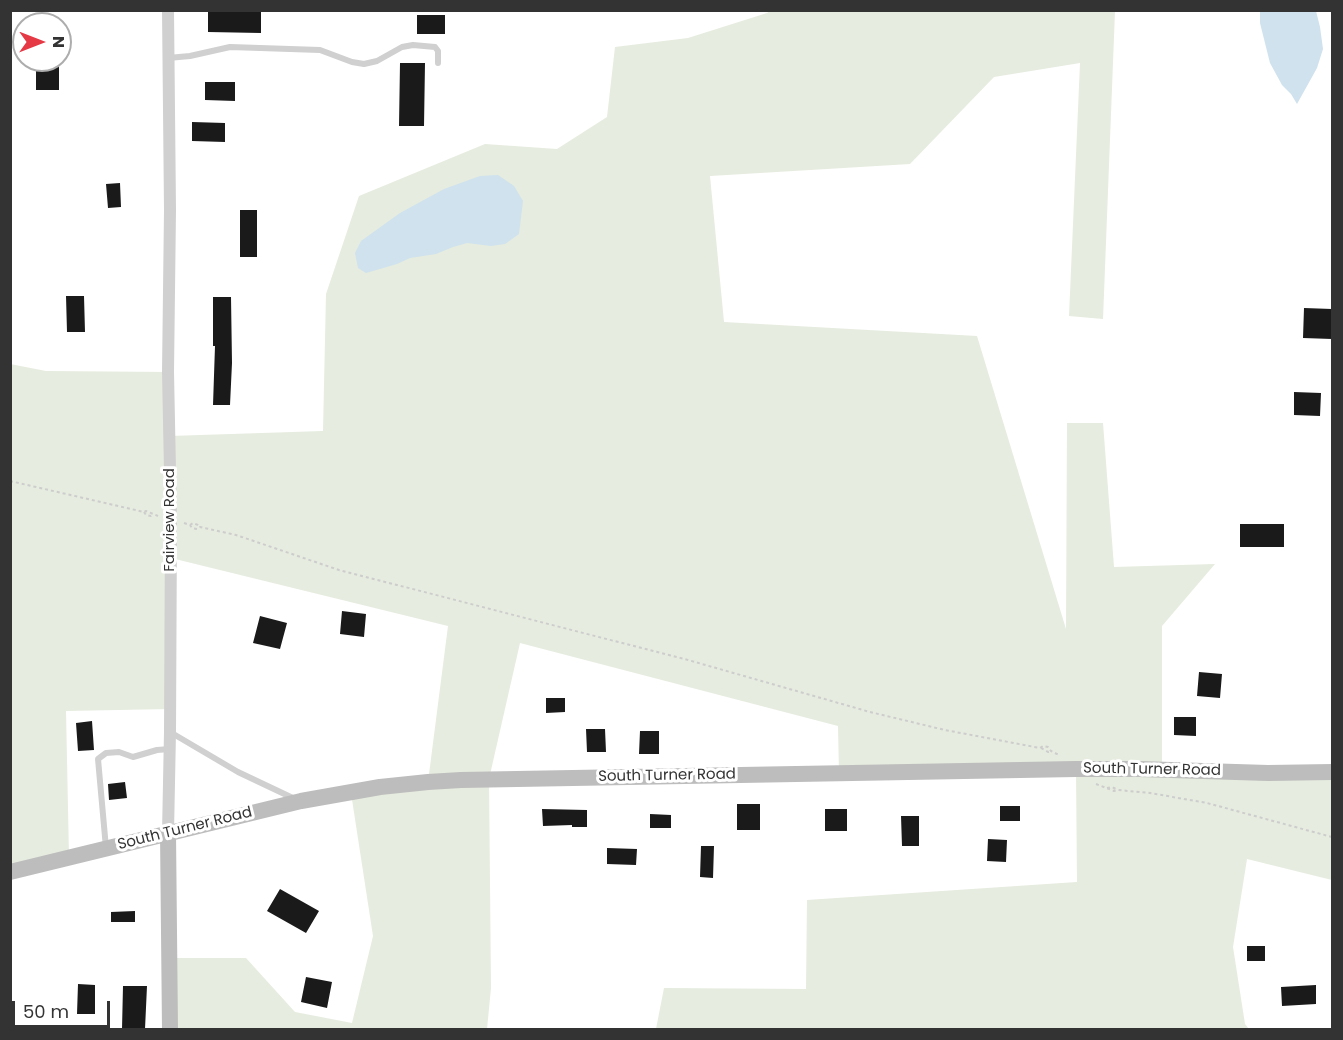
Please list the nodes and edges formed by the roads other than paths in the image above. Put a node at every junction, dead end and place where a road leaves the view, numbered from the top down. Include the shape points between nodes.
1 (168, 10) edge
2 (168, 58) junction
3 (438, 63) dead end
4 (170, 732) junction
5 (170, 749) junction
6 (1332, 772) edge
7 (301, 801) junction
8 (168, 833) junction
9 (106, 848) junction
10 (10, 872) edge
11 (170, 1029) edge

1 - 2 street, Fairview Road
2 - 3 lane via 230,47 320,50 364,64 413,45 435,47
2 - 4 street, Fairview Road
4 - 5 street, Fairview Road
4 - 7 lane via 238,772
5 - 8 street, Fairview Road
5 - 9 lane via 134,756 106,753 98,759
6 - 7 street, South Turner Road via 1087,769 461,780
7 - 8 street, South Turner Road
8 - 9 street, South Turner Road
8 - 11 street, Fairview Road
9 - 10 street, South Turner Road

